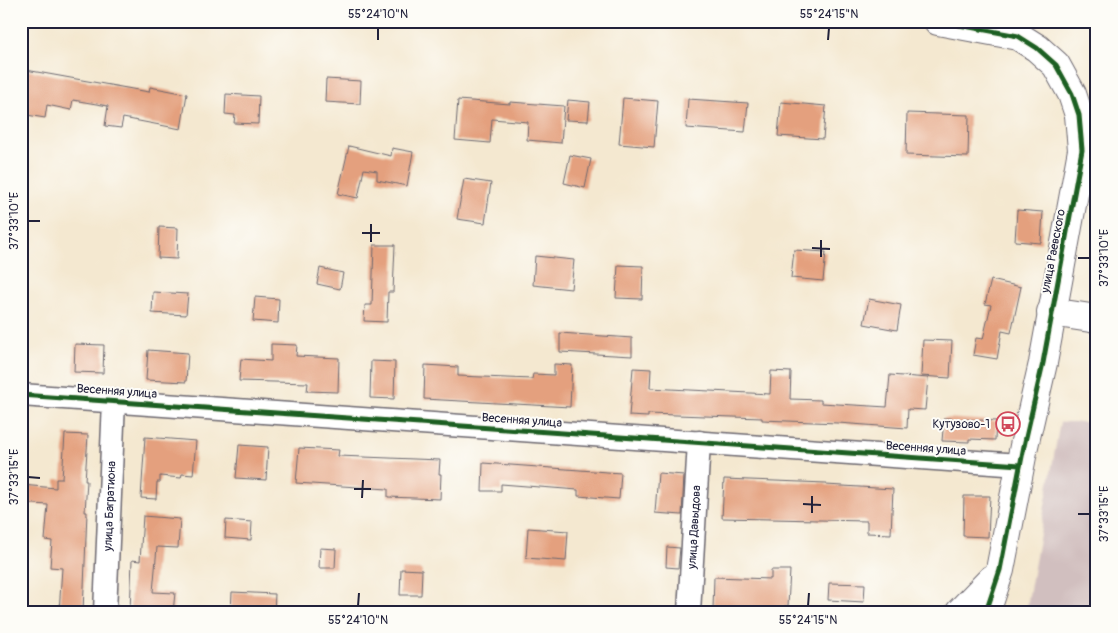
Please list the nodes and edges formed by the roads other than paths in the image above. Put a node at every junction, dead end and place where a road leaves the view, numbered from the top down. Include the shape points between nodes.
1 (938, 21) edge
2 (1097, 107) edge
3 (1082, 150) junction
4 (1051, 312) junction
5 (1097, 319) edge
6 (21, 395) edge
7 (114, 401) junction
8 (699, 442) junction
9 (1020, 465) junction
10 (1000, 570) junction
11 (105, 612) edge
12 (689, 612) edge
13 (960, 612) edge
14 (986, 612) edge

1 - 3 street, улица Раевского via 1018,36 1056,65 1072,94 1079,116
2 - 3 street
3 - 4 street, улица Раевского
4 - 5 street
4 - 9 street, улица Раевского
6 - 7 street, Весенняя улица
7 - 8 street, Весенняя улица
7 - 11 street, улица Багратиона
8 - 9 street, Весенняя улица
8 - 12 street, улица Давыдова
9 - 10 street, улица Раевского
10 - 13 street
10 - 14 street, улица Раевского

